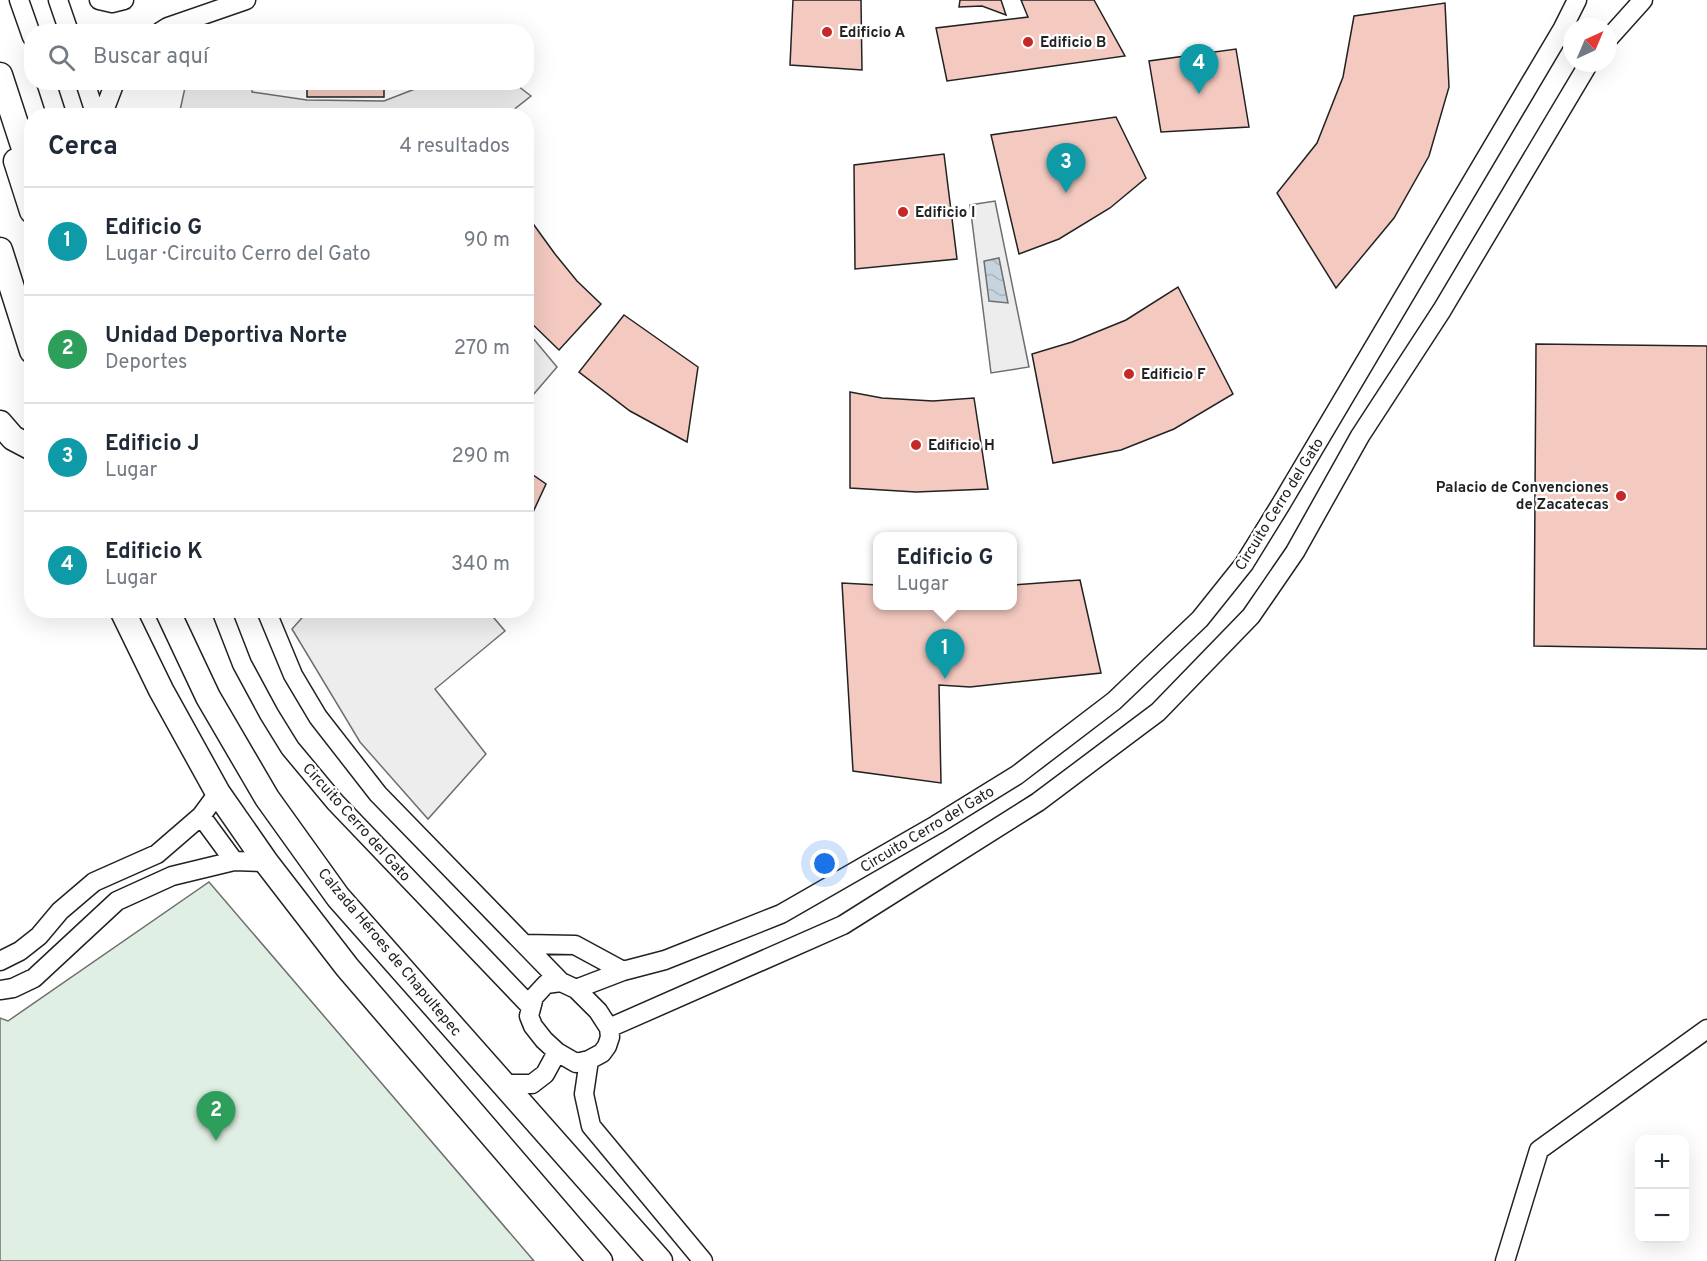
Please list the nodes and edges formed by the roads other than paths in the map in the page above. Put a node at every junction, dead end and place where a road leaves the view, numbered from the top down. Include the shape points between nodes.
1 (19, 0) edge
2 (58, 0) edge
3 (99, 0) edge
4 (124, 0) edge
5 (246, 0) edge
6 (1577, 0) edge
7 (1643, 0) edge
8 (27, 24) edge
9 (66, 24) edge
10 (177, 24) edge
11 (1617, 29) edge
12 (1583, 72) edge
13 (0, 75) edge
14 (49, 90) edge
15 (88, 90) edge
16 (112, 90) edge
17 (54, 108) edge
18 (93, 108) edge
19 (105, 108) edge
20 (0, 116) edge
21 (24, 149) edge
22 (24, 187) edge
23 (0, 250) edge
24 (24, 326) edge
25 (0, 423) edge
26 (24, 444) edge
27 (126, 618) edge
28 (171, 618) edge
29 (224, 618) edge
30 (268, 618) edge
31 (218, 793) junction
32 (201, 816) junction
33 (157, 854) junction
34 (234, 861) junction
35 (266, 862) junction
36 (172, 876) junction
37 (524, 944) junction
38 (0, 962) edge
39 (623, 971) junction
40 (568, 985) junction
41 (0, 990) edge
42 (531, 1007) junction
43 (609, 1028) junction
44 (1707, 1029) edge
45 (556, 1052) junction
46 (589, 1060) junction
47 (503, 1084) junction
48 (600, 1261) edge
49 (660, 1261) edge
50 (703, 1261) edge
51 (1505, 1261) edge

1 - 8 street
2 - 9 street
3 - 4 street
5 - 10 street
6 - 39 street, Circuito Cerro del Gato via 1281,504 1244,564 1200,619 1114,701 1017,775 936,825 781,914 665,960
7 - 11 street
12 - 43 street via 1442,310 1360,436 1295,552 1251,616 1158,712 1038,802 843,925
13 - 21 main road
14 - 17 street
15 - 18 street
16 - 19 street
20 - 22 main road
23 - 24 main road
25 - 26 main road
27 - 31 main road
28 - 47 main road, Calzada Héroes de Chapultepec via 208,697 267,798 338,897
29 - 42 street, Circuito Cerro del Gato via 242,664 290,748 335,802
30 - 37 street via 293,675 318,717 378,794
31 - 32 street
31 - 35 main road
32 - 33 street
32 - 34 street
33 - 36 street
33 - 38 street via 94,882 60,910 39,936
34 - 35 street
34 - 36 street
35 - 48 main road via 347,967
36 - 41 street via 117,901 34,978
37 - 39 street via 575,945
37 - 40 street
39 - 40 street, Circuito Cerro del Gato
40 - 42 street via 546,984
40 - 43 street via 598,1011
42 - 45 street via 533,1026
43 - 46 street via 607,1046
44 - 51 street via 1539,1150
45 - 46 street via 576,1063
45 - 47 street via 545,1074 532,1084
46 - 50 street via 584,1094 591,1126
47 - 49 main road, Calzada Héroes de Chapultepec

